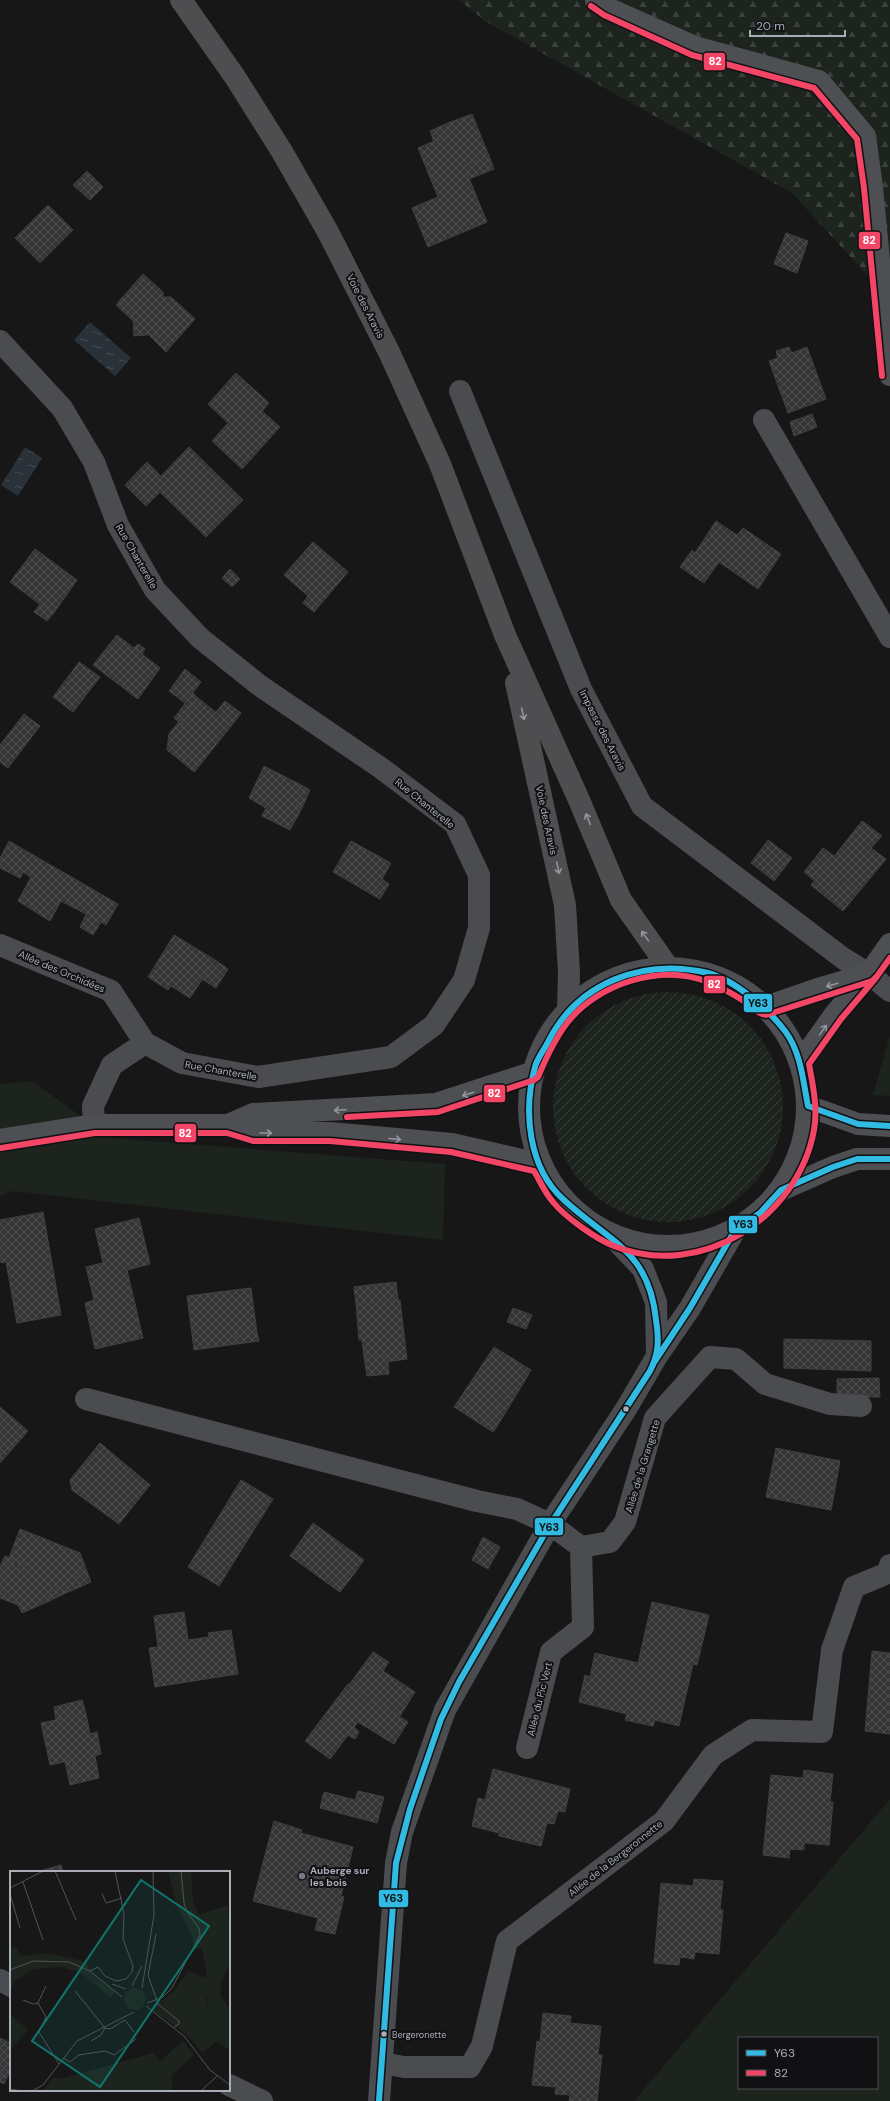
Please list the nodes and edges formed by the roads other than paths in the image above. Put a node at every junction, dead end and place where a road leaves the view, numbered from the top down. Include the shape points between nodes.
1 (181, 0) edge
2 (596, 0) edge
3 (0, 340) edge
4 (890, 375) edge
5 (460, 391) dead end
6 (764, 420) dead end
7 (505, 635) junction
8 (890, 637) edge
9 (890, 944) edge
10 (0, 945) edge
11 (668, 967) junction
12 (870, 974) junction
13 (890, 991) edge
14 (766, 1007) junction
15 (568, 1009) junction
16 (145, 1043) junction
17 (800, 1062) junction
18 (531, 1073) junction
19 (808, 1106) junction
20 (94, 1125) junction
21 (228, 1125) junction
22 (890, 1126) edge
23 (0, 1140) edge
24 (890, 1160) edge
25 (539, 1164) junction
26 (781, 1190) junction
27 (735, 1230) junction
28 (612, 1236) junction
29 (658, 1356) junction
30 (86, 1399) dead end
31 (861, 1406) dead end
32 (550, 1524) junction
33 (581, 1547) junction
34 (890, 1565) edge
35 (527, 1748) dead end
36 (0, 1980) edge
37 (10, 1985) edge
38 (382, 2063) junction
39 (230, 2085) edge
40 (262, 2101) edge
41 (379, 2101) edge

1 - 7 highway, Voie des Aravis via 235,77 281,150 339,254 389,352 440,464
2 - 4 main road via 606,8 695,47 819,81 865,136
3 - 16 street, Rue Chanterelle via 62,408 94,462 118,526 155,590 200,638 259,685 381,768 455,824 479,875 479,928 464,980 434,1025 391,1057 258,1078 182,1063
5 - 12 street, Impasse des Aravis via 581,689 642,806 844,959
6 - 8 street
11 -> 7 highway, Voie des Aravis via 621,900
7 -> 15 highway, Voie des Aravis via 565,905 569,973
9 - 12 main road
10 - 16 street, Allée des Orchidées via 110,991
11 - 14 main road via 704,972 737,986
11 - 15 main road via 631,972 597,986
12 - 13 street, Impasse des Aravis
12 -> 14 main road
17 -> 12 main road via 835,1014
14 - 17 main road via 786,1033
15 - 18 main road via 552,1028
16 - 20 street via 112,1065 93,1106
17 - 19 main road
18 -> 21 main road via 436,1104 253,1114
18 - 25 main road via 528,1120
19 - 22 main road via 858,1124
19 - 26 main road via 796,1164
20 - 21 main road
20 - 23 main road
21 -> 25 main road via 254,1133 330,1133 452,1144
24 - 26 main road via 857,1159
25 - 28 main road via 560,1198
26 - 27 main road via 760,1213
27 - 28 main road via 705,1242 674,1248 642,1246
27 - 29 street via 690,1308
28 - 29 street via 643,1269 656,1302
29 - 32 street
30 - 32 street via 477,1501 517,1509
31 - 33 street, Allée de la Grangette via 830,1404 765,1384 736,1359 710,1357 655,1418 624,1522 610,1542
32 - 33 street
32 - 38 street via 445,1710 402,1832 396,1863
33 - 35 street, Allée du Pic Vert via 583,1627 551,1652
34 - 38 street, Allée de la Bergeronnette via 888,1573 854,1588 832,1650 822,1732 752,1730 713,1755 664,1821 507,1941 482,2046 470,2067 404,2067
36 - 37 street
38 - 41 street
39 - 40 street

